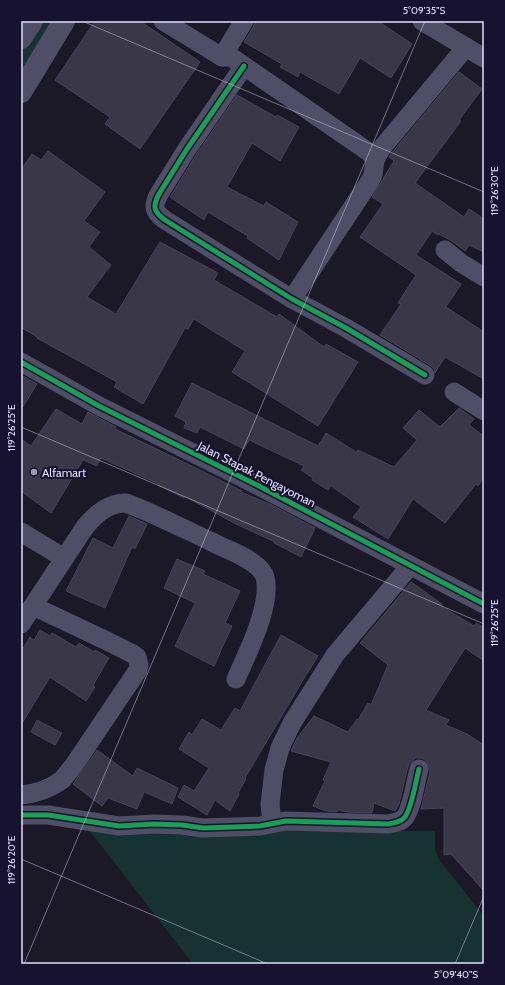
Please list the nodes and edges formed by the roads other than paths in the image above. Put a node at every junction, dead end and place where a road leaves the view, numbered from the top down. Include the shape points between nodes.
1 (32, 21) edge
2 (64, 21) edge
3 (163, 21) edge
4 (187, 21) edge
5 (244, 21) edge
6 (422, 21) edge
7 (21, 38) edge
8 (466, 47) junction
9 (231, 57) junction
10 (484, 58) edge
11 (21, 92) edge
12 (376, 157) junction
13 (445, 250) dead end
14 (484, 277) edge
15 (292, 299) junction
16 (21, 362) edge
17 (424, 375) dead end
18 (454, 392) dead end
19 (484, 411) edge
20 (21, 532) edge
21 (64, 558) junction
22 (410, 566) junction
23 (484, 604) edge
24 (33, 606) junction
25 (21, 624) edge
26 (236, 679) dead end
27 (419, 769) dead end
28 (21, 795) edge
29 (21, 815) edge
30 (272, 823) junction

1 - 7 street
2 - 11 street
3 - 9 street
4 - 9 street
5 - 9 street
6 - 8 street
8 - 10 street
8 - 12 street
9 - 12 street
9 - 15 street via 187,149 155,201 155,209 165,220
12 - 15 street via 370,181
13 - 14 street
15 - 17 street
16 - 22 street, Jalan Stapak Pengayoman via 100,406 262,487
18 - 19 street
20 - 21 street
21 - 24 street
21 - 26 street via 85,527 100,512 118,503 126,503 230,550 254,564 264,576 265,600 260,622
22 - 23 street, Jalan Stapak Pengayoman
22 - 30 street via 335,655 292,723 280,748 274,770 270,804
24 - 25 street
24 - 28 street via 108,640 137,657 139,665 119,699 62,780 42,791
27 - 30 street via 408,810 405,817 397,823
29 - 30 street via 48,815 119,826 182,824 203,828 260,826

